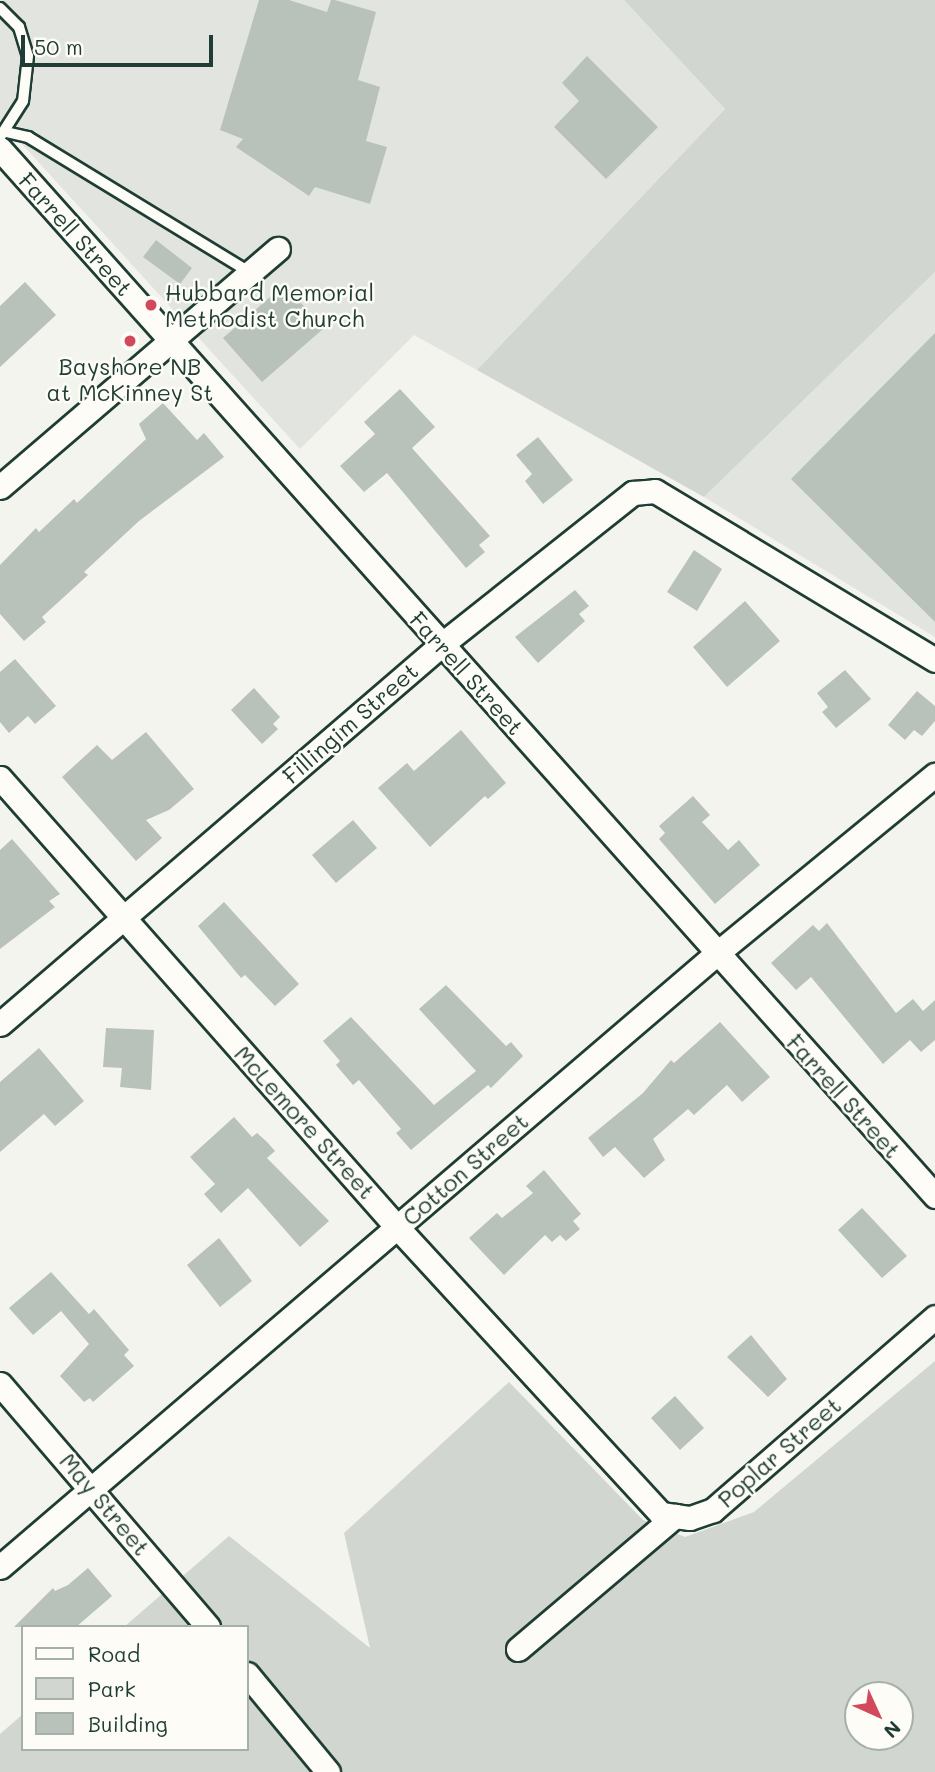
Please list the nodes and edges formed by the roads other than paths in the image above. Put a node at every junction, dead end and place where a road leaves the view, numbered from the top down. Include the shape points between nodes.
1 (0, 8) edge
2 (2, 139) edge
3 (278, 249) dead end
4 (251, 273) junction
5 (171, 341) junction
6 (0, 487) edge
7 (441, 645) junction
8 (935, 660) edge
9 (935, 775) edge
10 (0, 778) edge
11 (124, 918) junction
12 (716, 954) junction
13 (0, 1024) edge
14 (935, 1196) edge
15 (397, 1227) junction
16 (935, 1317) edge
17 (0, 1384) edge
18 (93, 1488) junction
19 (675, 1516) junction
20 (0, 1567) edge
21 (206, 1625) edge
22 (518, 1649) dead end
23 (248, 1675) edge
24 (328, 1772) edge

1 - 2 lane via 19,27 28,56 23,101
2 - 4 lane via 28,137
2 - 5 street, Farrell Street
3 - 4 street
4 - 5 street
5 - 6 street
5 - 7 street, Farrell Street
7 - 8 street, Fillingim Street via 633,493 655,491
7 - 11 street, Fillingim Street
7 - 12 street, Farrell Street
9 - 12 street, Cotton Street
10 - 11 street, McLemore Street
11 - 13 street, Fillingim Street
11 - 15 street, McLemore Street
12 - 14 street, Farrell Street
12 - 15 street, Cotton Street
15 - 18 street, Cotton Street
15 - 19 street, McLemore Street via 661,1514
16 - 19 street, Poplar Street via 713,1510 690,1518
17 - 18 street, May Street
18 - 20 street, Cotton Street
18 - 21 street, May Street
19 - 22 street
23 - 24 street

